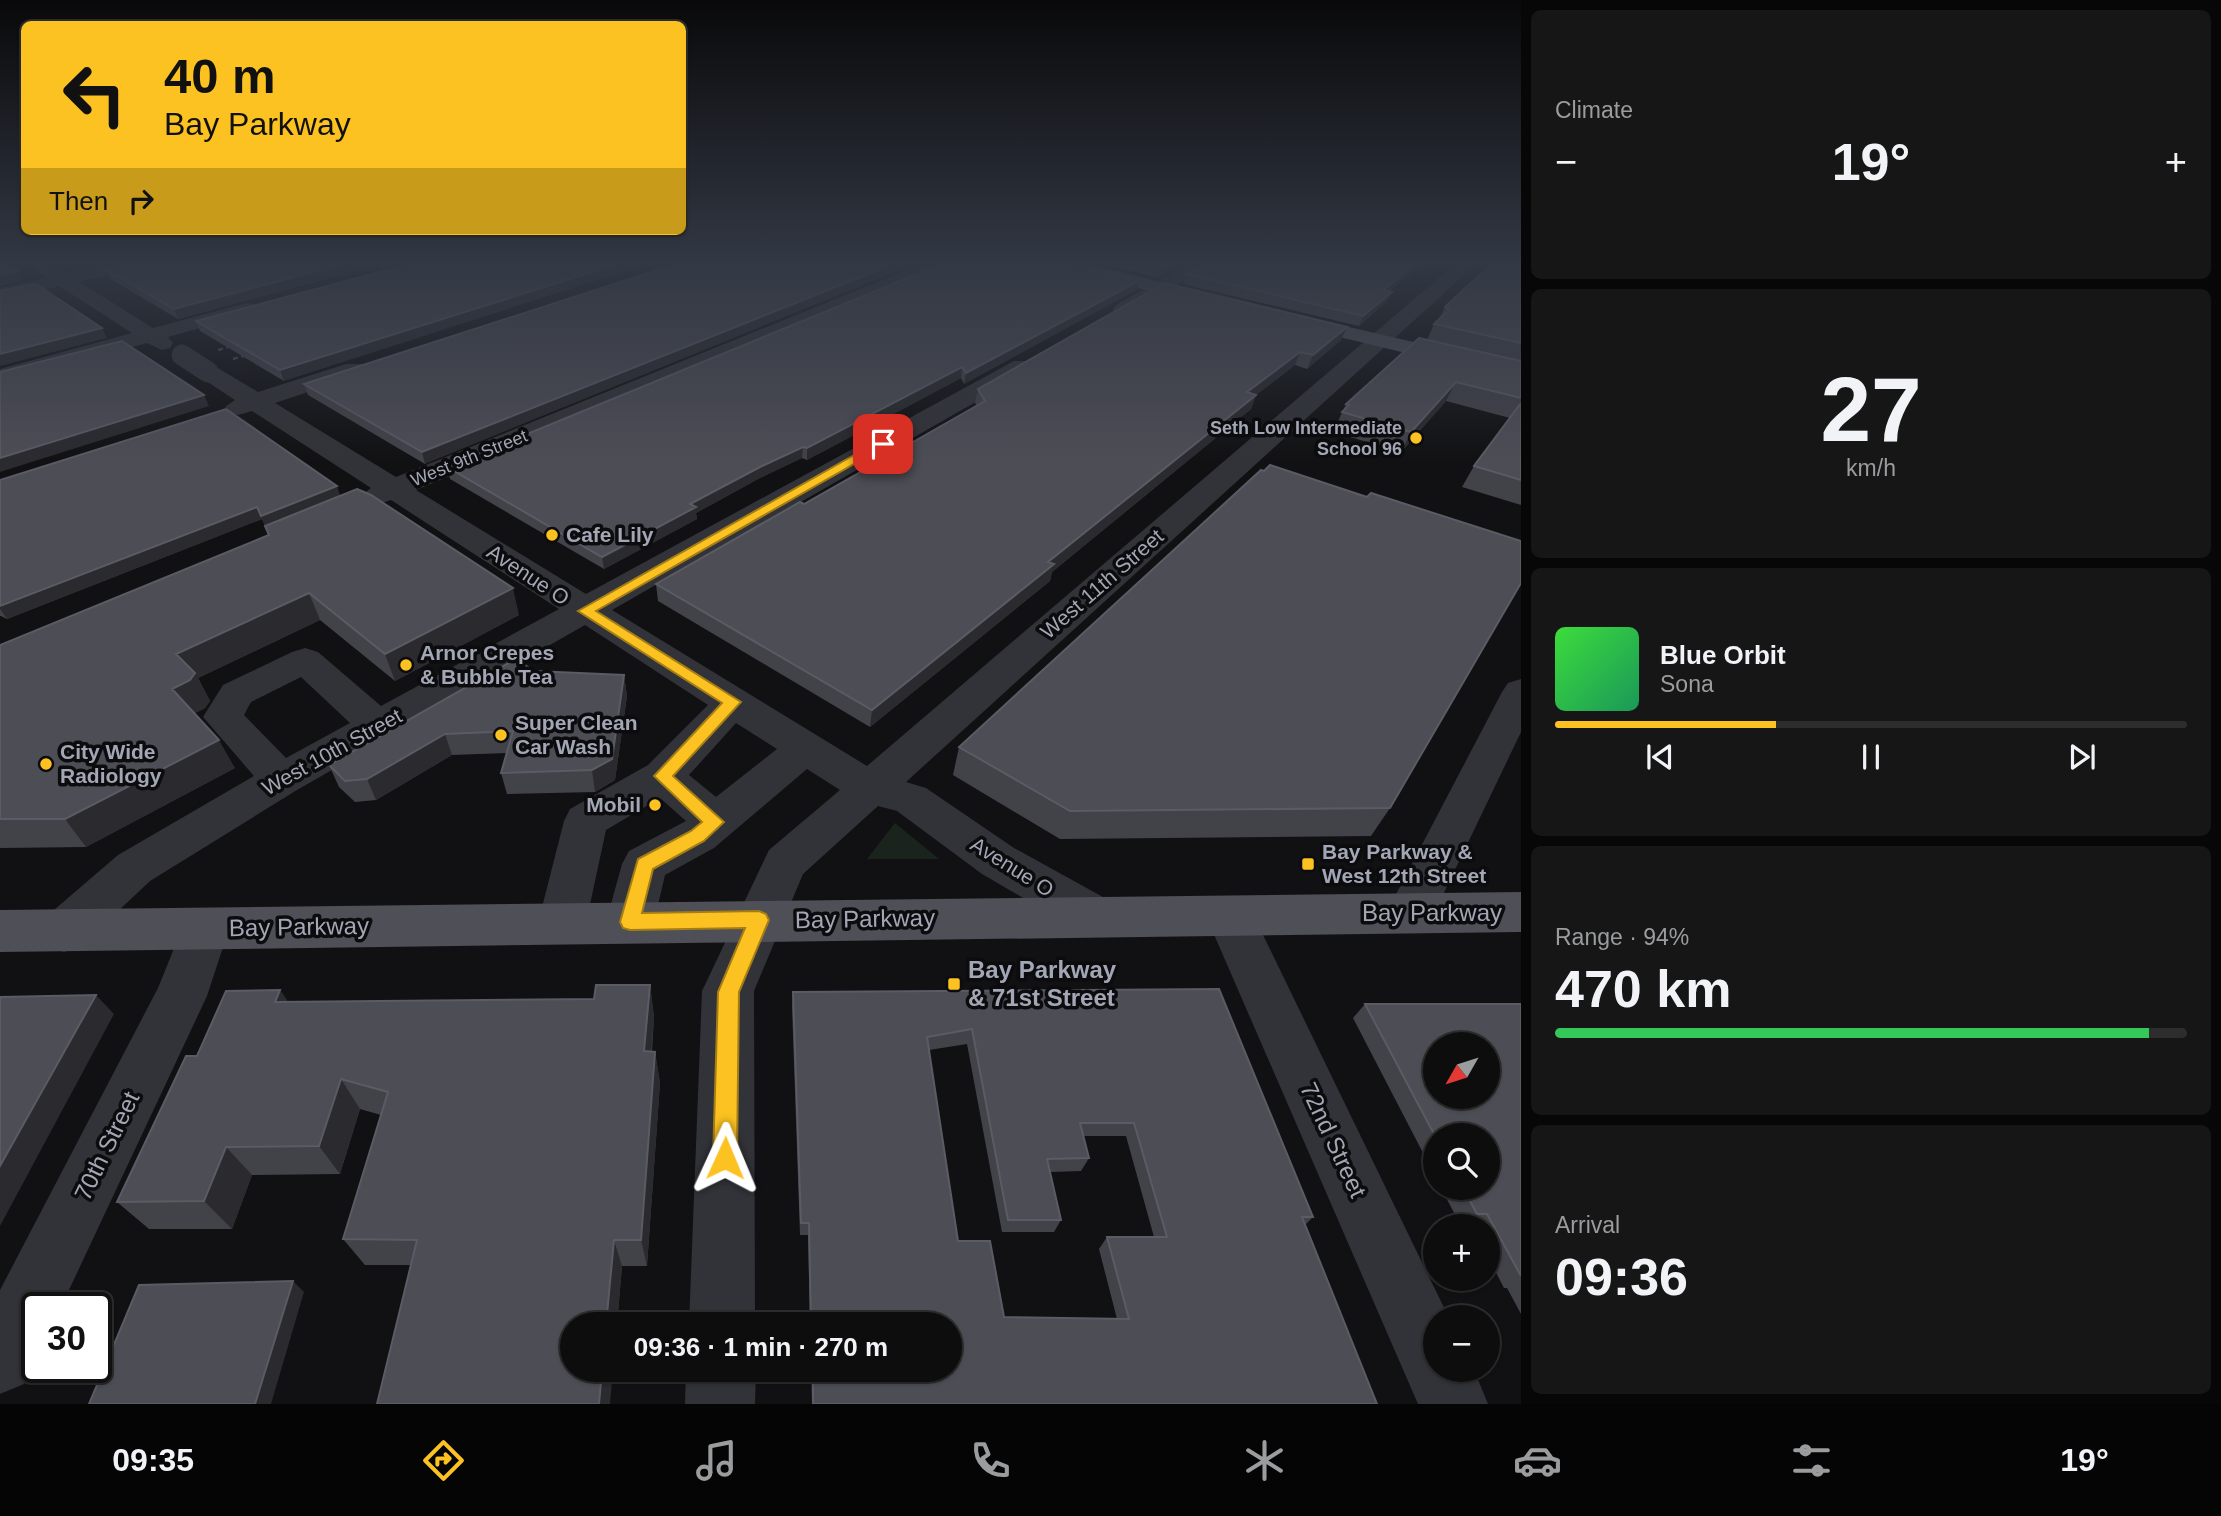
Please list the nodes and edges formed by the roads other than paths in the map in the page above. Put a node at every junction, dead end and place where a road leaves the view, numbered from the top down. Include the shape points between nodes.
1 (142, 331) edge
2 (166, 331) edge
3 (778, 331) edge
4 (1338, 331) edge
5 (1392, 331) edge
6 (149, 335) junction
7 (1380, 341) junction
8 (1051, 349) edge
9 (375, 362) edge
10 (1521, 374) edge
11 (0, 376) edge
12 (255, 401) junction
13 (216, 414) edge
14 (394, 489) junction
15 (348, 508) edge
16 (586, 611) junction
17 (1521, 692) edge
18 (733, 702) junction
19 (378, 726) junction
20 (806, 748) junction
21 (663, 776) junction
22 (282, 779) junction
23 (869, 788) junction
24 (715, 822) junction
25 (1410, 912) junction
26 (1521, 912) edge
27 (1095, 916) junction
28 (1230, 916) junction
29 (759, 920) junction
30 (630, 922) junction
31 (562, 923) junction
32 (205, 929) junction
33 (0, 931) edge
34 (64, 931) junction
35 (722, 1312) edge
36 (1423, 1338) edge
37 (0, 1360) edge
38 (721, 1382) edge
39 (1443, 1382) edge
40 (720, 1404) edge
41 (1453, 1404) edge

1 - 6 street, Avenue O
2 - 6 street
3 - 14 street, West 9th Street
4 - 7 main road
5 - 7 street, West 11th Street
6 - 11 street
6 - 12 street, Avenue O
7 - 10 main road
7 - 23 street, West 11th Street
8 - 16 street, West 10th Street
9 - 12 street
12 - 13 street
12 - 14 street, Avenue O
14 - 15 street, West 9th Street
14 - 16 street, Avenue O
16 - 18 street, Avenue O
16 - 19 street, West 10th Street
17 - 25 street
18 - 20 street, Avenue O
18 - 21 street
19 - 22 street, West 10th Street
19 - 22 street via 304,660 236,694 223,717
20 - 23 street, Avenue O
20 - 24 street
21 - 24 street
21 - 31 street via 586,821
22 - 34 street, West 10th Street via 134,868
23 - 27 street, Avenue O via 911,799 998,861
23 - 29 street, West 11th Street via 785,863
24 - 30 street via 645,864
25 - 26 main road, Bay Parkway
25 - 28 main road, Bay Parkway
27 - 28 main road, Bay Parkway
27 - 29 main road, Bay Parkway
28 - 36 street, 72nd Street
29 - 30 main road, Bay Parkway
29 - 35 street, West 11th Street via 728,992
30 - 31 main road, Bay Parkway
31 - 32 main road, Bay Parkway
32 - 34 main road, Bay Parkway
32 - 37 street, 70th Street via 181,996
33 - 34 main road, Bay Parkway
38 - 40 street
39 - 41 street

